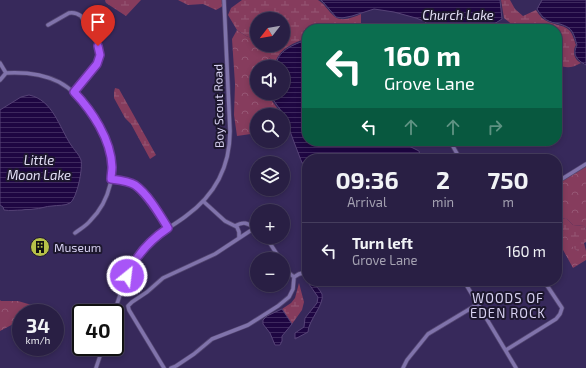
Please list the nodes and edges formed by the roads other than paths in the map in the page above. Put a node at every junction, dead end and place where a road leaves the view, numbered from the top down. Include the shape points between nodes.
1 (224, 0) edge
2 (48, 25) dead end
3 (0, 63) edge
4 (6, 73) junction
5 (0, 80) edge
6 (74, 92) junction
7 (586, 164) edge
8 (111, 179) junction
9 (562, 179) edge
10 (203, 201) junction
11 (250, 225) edge
12 (235, 226) junction
13 (168, 228) junction
14 (250, 232) edge
15 (76, 233) dead end
16 (239, 238) junction
17 (302, 273) edge
18 (290, 274) edge
19 (294, 278) junction
20 (467, 286) edge
21 (547, 286) edge
22 (117, 304) edge
23 (478, 304) junction
24 (506, 350) junction
25 (100, 356) edge
26 (96, 368) edge
27 (164, 368) edge
28 (171, 368) edge
29 (403, 368) edge
30 (516, 368) edge

1 - 10 street, Boy Scout Road via 230,142 222,172 214,188
2 - 6 street via 69,13 77,13 98,46 100,55 97,64
3 - 4 street
4 - 5 street
4 - 6 street via 21,72 45,76
6 - 8 street via 101,128 110,153
7 - 9 street
8 - 13 street via 135,185 148,198
8 - 15 street via 100,210
10 - 12 street via 225,221
10 - 13 street, Boy Scout Road via 196,209
11 - 12 street via 241,223
12 - 16 street
13 - 22 street, Boy Scout Road via 148,243 133,264
14 - 16 street
16 - 27 street via 214,254 163,278 128,306
17 - 19 street
18 - 19 street
19 - 28 street via 293,289 278,306 248,325 212,339
20 - 23 street
21 - 24 street via 562,308 560,314
23 - 24 street
23 - 29 street via 428,334
24 - 30 street
25 - 26 street

